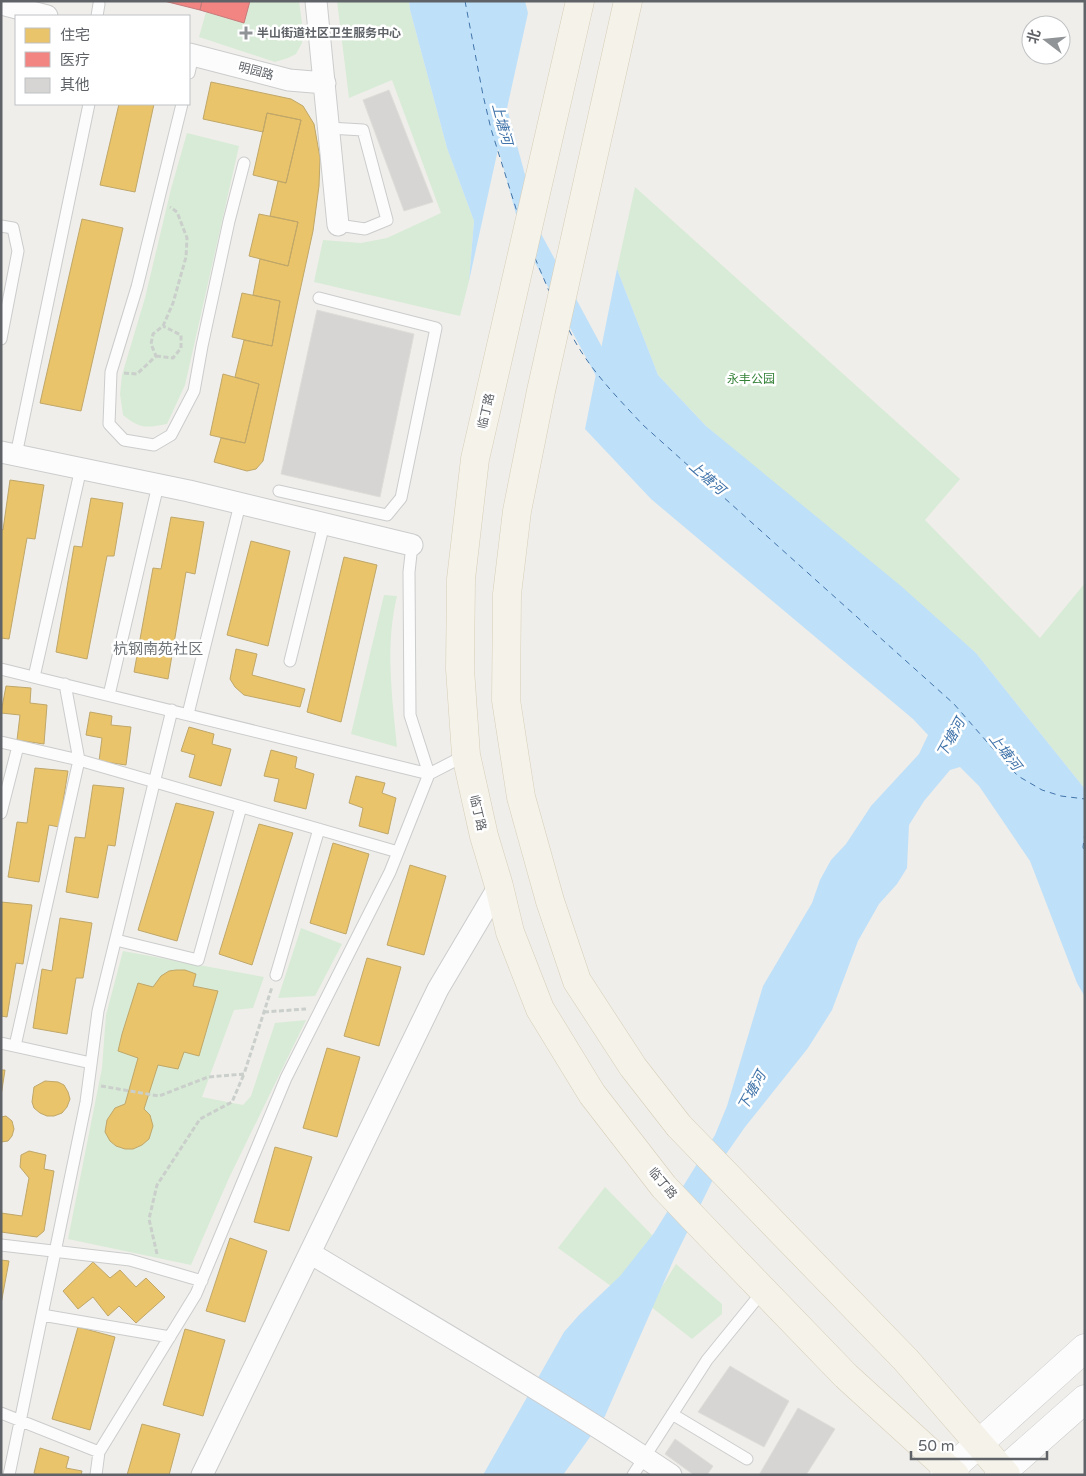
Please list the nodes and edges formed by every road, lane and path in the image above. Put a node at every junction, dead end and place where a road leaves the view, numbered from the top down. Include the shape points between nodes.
1 (316, 1) edge
2 (580, 1) edge
3 (628, 1) edge
4 (96, 2) edge
5 (1, 4) edge
6 (43, 15) edge
7 (97, 15) edge
8 (190, 61) edge
9 (325, 83) junction
10 (89, 105) edge
11 (182, 105) edge
12 (329, 128) junction
13 (244, 163) dead end
14 (159, 199) junction
15 (338, 225) joint
16 (1, 226) edge
17 (319, 298) dead end
18 (163, 326) junction
19 (1, 339) edge
20 (156, 356) junction
21 (111, 372) junction
22 (8, 454) edge
23 (81, 468) junction
24 (158, 485) junction
25 (279, 491) dead end
26 (240, 504) junction
27 (324, 524) junction
28 (385, 527) junction
29 (412, 546) joint
30 (290, 661) dead end
31 (1, 669) edge
32 (34, 676) junction
33 (65, 684) junction
34 (109, 695) junction
35 (172, 710) junction
36 (188, 714) junction
37 (1, 742) edge
38 (18, 746) junction
39 (466, 755) junction
40 (79, 760) junction
41 (429, 774) junction
42 (154, 782) junction
43 (241, 807) junction
44 (1, 813) edge
45 (319, 829) junction
46 (398, 852) junction
47 (499, 886) junction
48 (116, 940) junction
49 (276, 975) joint
50 (321, 1007) junction
51 (264, 1012) junction
52 (1, 1042) edge
53 (15, 1046) junction
54 (91, 1063) junction
55 (244, 1074) junction
56 (88, 1084) junction
57 (1, 1245) edge
58 (55, 1251) junction
59 (310, 1253) junction
60 (161, 1269) junction
61 (202, 1281) junction
62 (764, 1290) junction
63 (42, 1315) junction
64 (170, 1337) junction
65 (1085, 1348) edge
66 (1085, 1399) edge
67 (1, 1413) edge
68 (672, 1414) junction
69 (20, 1422) junction
70 (979, 1443) junction
71 (99, 1452) junction
72 (645, 1457) junction
73 (747, 1459) dead end
74 (950, 1473) edge
75 (1003, 1474) edge
76 (9, 1475) edge
77 (96, 1475) edge
78 (202, 1475) edge
79 (632, 1475) edge
80 (671, 1475) edge

1 - 9 street
2 - 39 main road, 临丁路 via 475,459 460,579 460,669
3 - 70 main road via 517,512 507,594 506,700 521,797 550,901 577,981 634,1067 679,1126 906,1360
4 - 7 lane
5 - 6 street
8 - 9 street, 明园路 via 289,80
9 - 12 street
10 - 22 lane
11 - 14 lane
12 - 15 street
12 - 15 lane via 363,130 386,220 365,229
13 - 21 lane via 194,391 172,435 154,445 124,440 109,424
14 - 18 path via 177,212 187,238 186,257
14 - 21 lane
16 - 19 lane via 12,228 18,251
17 - 28 lane via 436,328 401,498
18 - 20 path via 153,334 150,344
18 - 20 path via 181,335 181,348 173,358
20 - 21 path via 137,374
22 - 23 street
23 - 24 street
23 - 32 lane
24 - 26 street
24 - 34 lane
25 - 28 lane
26 - 27 street
26 - 36 lane
27 - 28 street
27 - 30 lane
28 - 29 street
29 - 41 lane via 408,572 410,715
31 - 32 lane
32 - 33 lane
33 - 34 lane
33 - 40 lane
34 - 35 lane
35 - 36 lane
35 - 42 lane
36 - 41 lane
37 - 38 lane
38 - 40 lane
38 - 44 lane
39 - 41 lane
39 - 47 main road, 临丁路
40 - 42 lane
40 - 53 lane
41 - 46 lane
42 - 43 lane
42 - 48 lane
43 - 45 lane
43 - 48 lane via 198,960
45 - 46 lane
45 - 49 lane
46 - 50 lane
47 - 59 street via 438,989
47 - 62 main road, 临丁路 via 510,932 540,1010 592,1094 664,1186
48 - 54 lane via 98,1011
49 - 51 path
50 - 51 path
50 - 61 lane via 286,1078
51 - 55 path
52 - 53 lane
53 - 54 lane
54 - 56 lane
55 - 56 path via 208,1077 159,1096
55 - 60 path via 232,1102 200,1119 157,1185 149,1219
56 - 58 lane
57 - 58 lane
58 - 60 lane via 130,1260
58 - 63 lane
59 - 72 street
59 - 78 street
60 - 61 lane
61 - 64 lane
62 - 68 lane via 707,1360
62 - 74 main road, 临丁路 via 846,1376
63 - 64 lane
63 - 69 lane
64 - 71 lane
65 - 70 street
66 - 75 street
67 - 69 lane
68 - 72 lane
68 - 73 lane
69 - 71 lane
69 - 76 lane
70 - 74 street
70 - 75 main road
71 - 77 lane
72 - 79 lane
72 - 80 street

